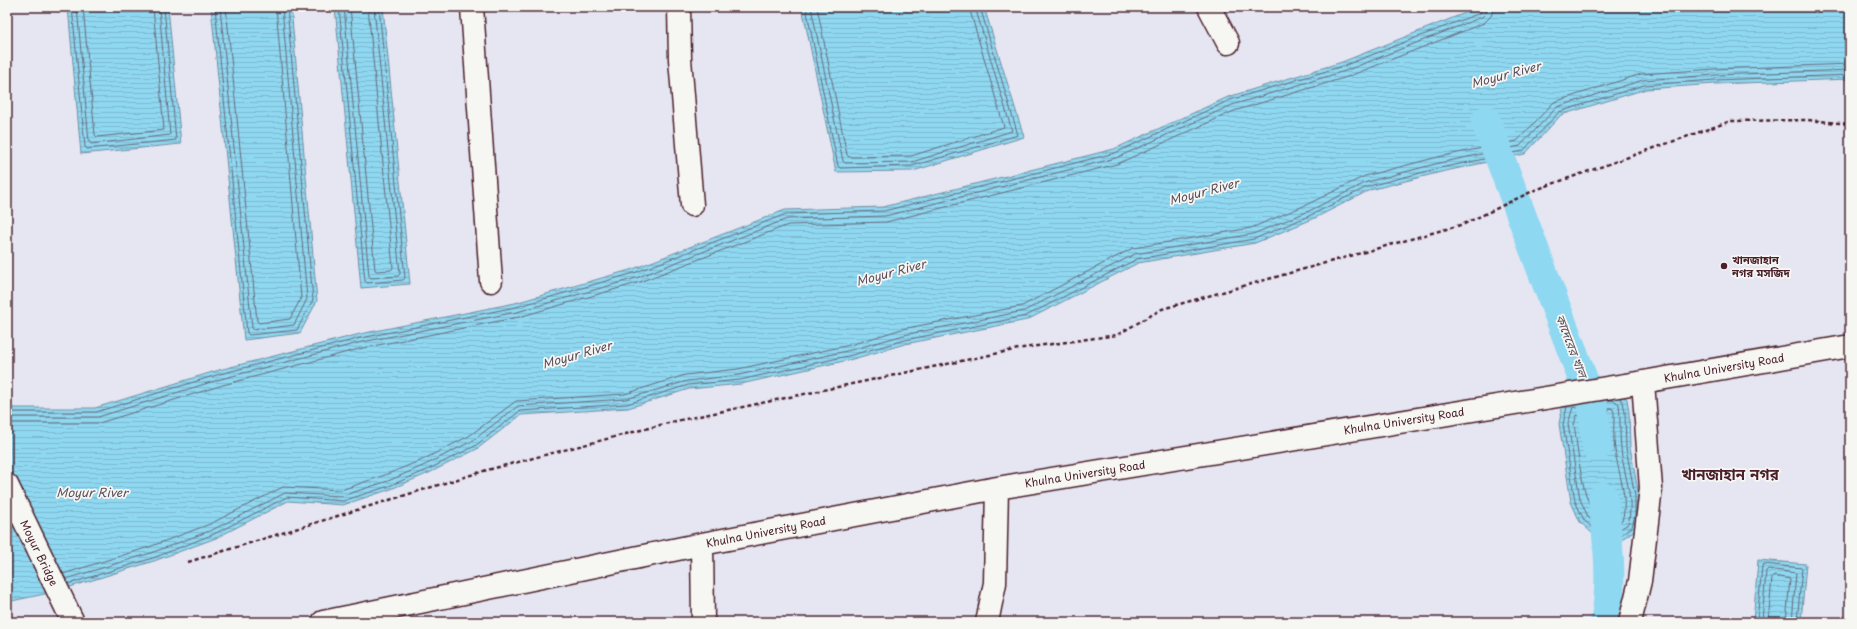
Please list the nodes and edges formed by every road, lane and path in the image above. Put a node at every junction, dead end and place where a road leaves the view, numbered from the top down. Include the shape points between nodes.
1 (472, 7) edge
2 (679, 7) edge
3 (1209, 7) edge
4 (1228, 43) dead end
5 (1850, 124) edge
6 (692, 204) dead end
7 (491, 281) dead end
8 (1850, 346) edge
9 (1644, 382) junction
10 (7, 485) edge
11 (997, 488) junction
12 (702, 544) junction
13 (188, 562) dead end
14 (72, 621) edge
15 (336, 621) edge
16 (703, 622) edge
17 (987, 622) edge
18 (1630, 622) edge

1 - 7 street
2 - 6 street via 680,59
3 - 4 street
5 - 13 path via 1808,120 1731,120 1535,190 1464,224 1162,309 1117,335 1023,348 676,421 487,470
8 - 9 street, Khulna University Road
9 - 11 street, Khulna University Road
9 - 18 street via 1651,488 1640,581
10 - 14 street, Moyur Bridge
11 - 12 street, Khulna University Road
11 - 17 street via 995,583
12 - 15 street, Khulna University Road
12 - 16 street

